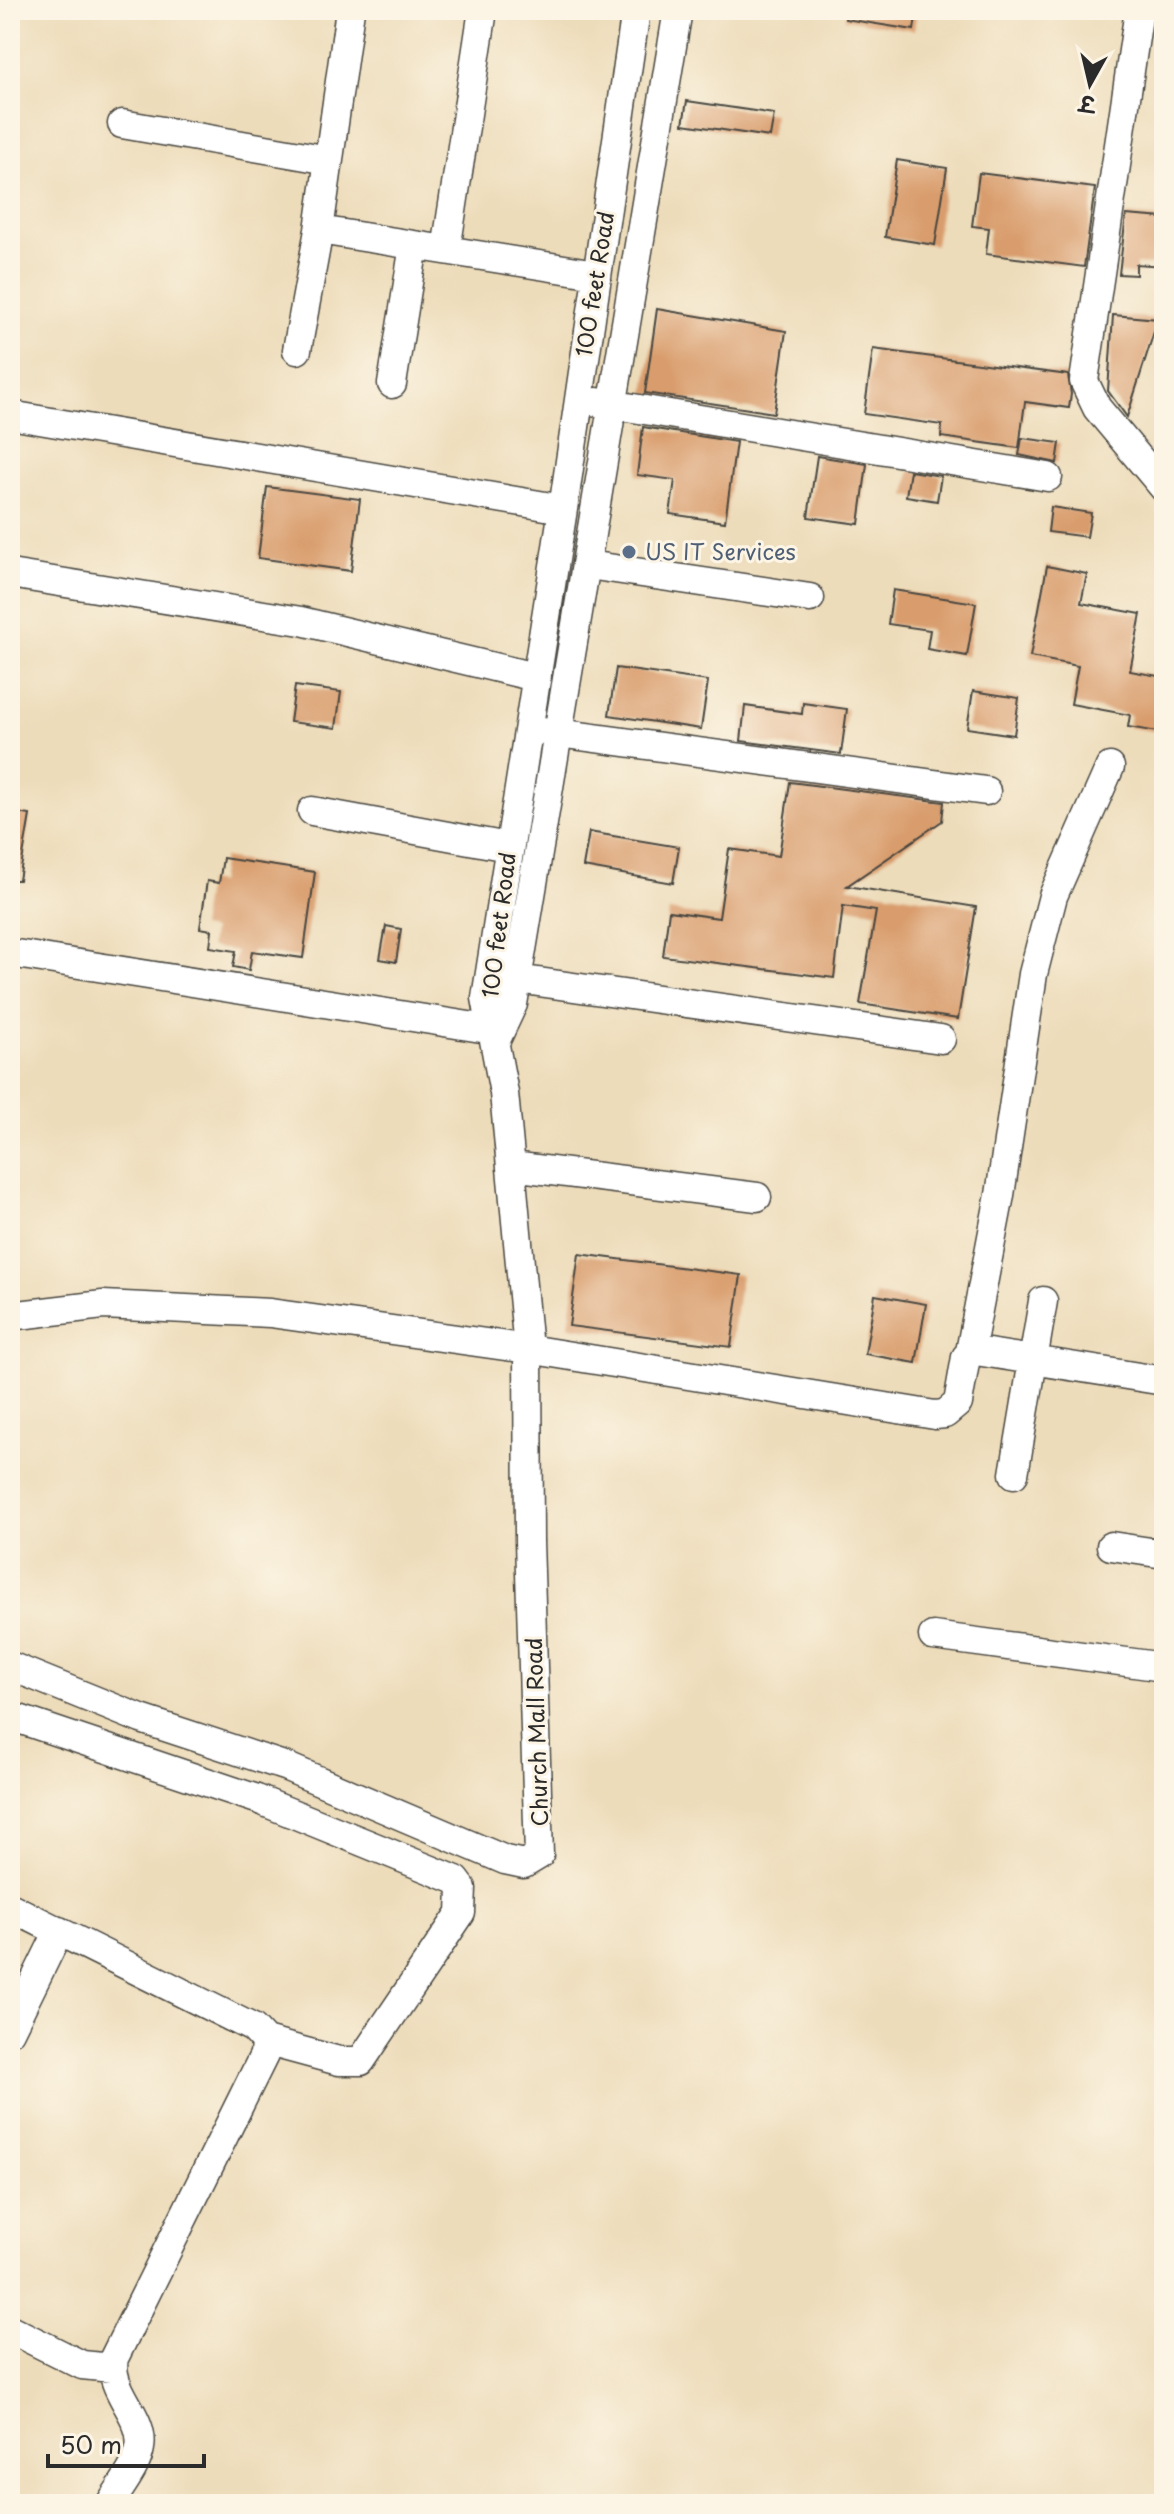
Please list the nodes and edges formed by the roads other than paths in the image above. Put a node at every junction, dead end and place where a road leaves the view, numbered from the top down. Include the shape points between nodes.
1 (350, 10) edge
2 (483, 10) edge
3 (636, 10) edge
4 (678, 10) edge
5 (1139, 10) edge
6 (122, 124) dead end
7 (329, 160) junction
8 (610, 190) junction
9 (649, 196) junction
10 (319, 230) junction
11 (414, 245) junction
12 (446, 250) junction
13 (596, 274) junction
14 (297, 350) dead end
15 (392, 384) dead end
16 (577, 399) junction
17 (615, 405) junction
18 (10, 415) edge
19 (1048, 477) dead end
20 (1164, 488) edge
21 (563, 509) junction
22 (588, 565) junction
23 (10, 574) edge
24 (810, 598) dead end
25 (535, 677) junction
26 (527, 728) junction
27 (559, 733) junction
28 (1110, 767) dead end
29 (986, 791) dead end
30 (312, 811) dead end
31 (542, 830) junction
32 (510, 835) junction
33 (10, 953) edge
34 (517, 979) junction
35 (495, 1035) junction
36 (941, 1039) dead end
37 (512, 1166) junction
38 (757, 1197) dead end
39 (1043, 1301) dead end
40 (10, 1316) edge
41 (528, 1349) junction
42 (970, 1352) junction
43 (1033, 1359) junction
44 (1164, 1381) edge
45 (1014, 1474) dead end
46 (1111, 1546) dead end
47 (1164, 1554) edge
48 (933, 1636) dead end
49 (10, 1666) edge
50 (1164, 1667) edge
51 (10, 1716) edge
52 (10, 1907) edge
53 (59, 1931) junction
54 (10, 2031) edge
55 (265, 2041) junction
56 (10, 2329) edge
57 (112, 2368) junction
58 (110, 2504) edge

1 - 7 street
2 - 12 street
3 - 8 street, 100 feet Road
4 - 9 street, 100 feet Road
5 - 20 street via 1086,387
6 - 7 street
7 - 10 street
8 - 9 street
8 - 13 street, 100 feet Road
9 - 17 street, 100 feet Road
10 - 11 street
10 - 14 street
11 - 12 street
11 - 15 street
12 - 13 street
13 - 16 street, 100 feet Road
16 - 17 street
16 - 21 street, 100 feet Road
17 - 19 street
17 - 22 street, 100 feet Road
18 - 21 street
21 - 25 street, 100 feet Road
22 - 24 street
22 - 27 street, 100 feet Road
23 - 25 street via 301,621
25 - 26 street, 100 feet Road
26 - 27 street
26 - 32 street, 100 feet Road
27 - 29 street
27 - 31 street, 100 feet Road
28 - 42 street via 1053,896 1036,962
30 - 32 street
31 - 32 street
31 - 34 street, 100 feet Road
32 - 35 street, 100 feet Road via 486,998
33 - 35 street
34 - 35 street, 100 feet Road via 513,1004
34 - 36 street
35 - 37 street, Church Mall Road
37 - 38 street
37 - 41 street, Church Mall Road
39 - 43 street
40 - 41 street via 103,1305 240,1311
41 - 42 street via 935,1415 958,1403
41 - 49 street, Church Mall Road via 529,1541 542,1848 536,1860 505,1860 287,1767 141,1719
42 - 43 street
43 - 44 street
43 - 45 street
46 - 47 street
48 - 50 street
51 - 55 street via 257,1799 456,1880 462,1888 461,1913 361,2061 339,2061
52 - 53 street
53 - 54 street
53 - 55 street via 253,2028
55 - 57 street via 264,2055
56 - 57 street via 82,2365
57 - 58 street via 141,2443

